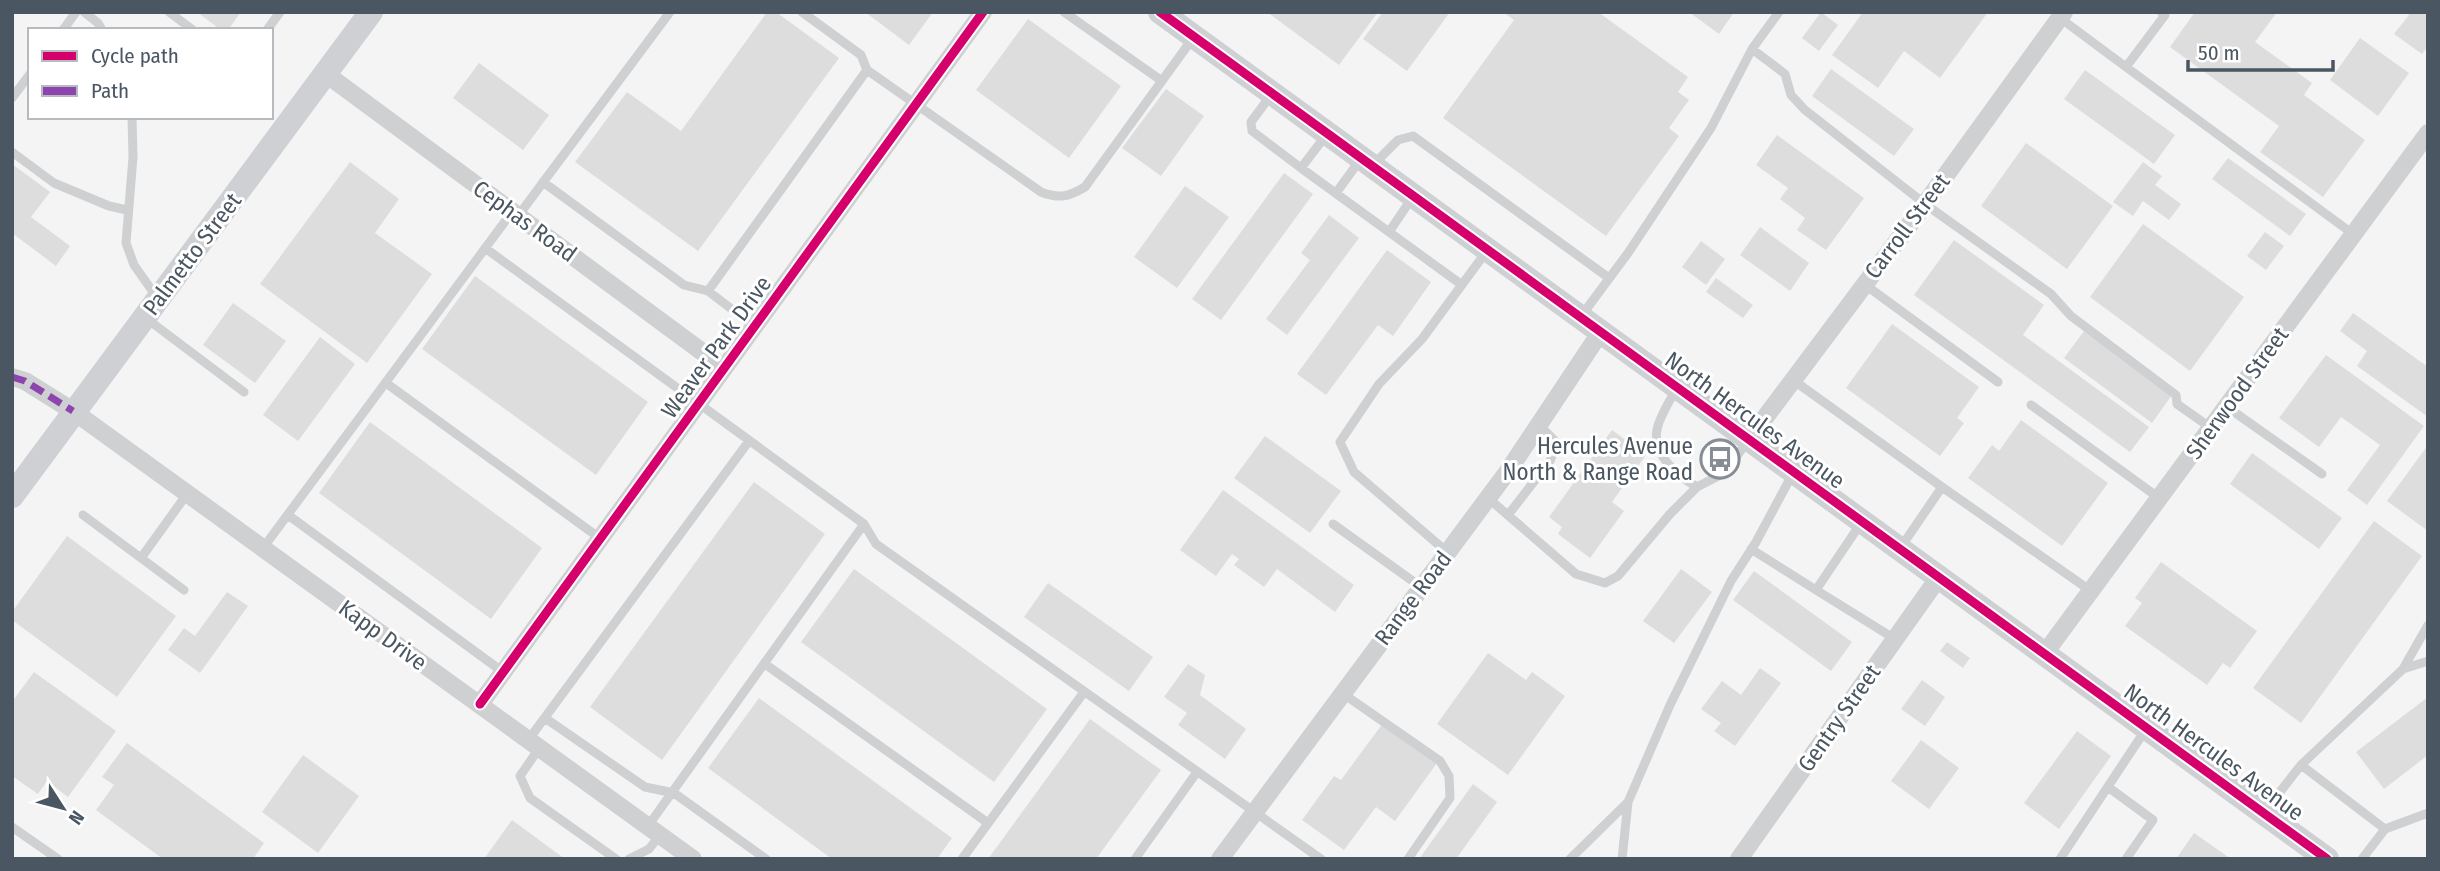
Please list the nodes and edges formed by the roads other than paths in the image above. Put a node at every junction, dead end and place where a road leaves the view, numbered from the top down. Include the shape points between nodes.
1 (76, 12) edge
2 (84, 12) edge
3 (169, 12) edge
4 (280, 12) edge
5 (670, 12) edge
6 (802, 12) edge
7 (983, 12) edge
8 (1064, 12) edge
9 (1779, 12) edge
10 (2161, 12) edge
11 (369, 13) edge
12 (2062, 15) edge
13 (1178, 21) edge
14 (64, 28) edge
15 (101, 28) edge
16 (190, 28) edge
17 (268, 28) edge
18 (1752, 49) junction
19 (2126, 67) junction
20 (867, 70) junction
21 (326, 74) junction
22 (28, 77) edge
23 (1162, 81) junction
24 (1272, 94) junction
25 (12, 98) edge
26 (916, 105) junction
27 (132, 119) edge
28 (2428, 133) edge
29 (1327, 134) junction
30 (12, 152) edge
31 (1366, 163) junction
32 (1301, 168) junction
33 (543, 182) junction
34 (1336, 193) junction
35 (1413, 197) junction
36 (1925, 204) junction
37 (127, 210) junction
38 (515, 214) junction
39 (1389, 232) junction
40 (2353, 234) junction
41 (485, 248) junction
42 (1487, 250) junction
43 (1609, 278) junction
44 (1864, 284) junction
45 (1462, 285) junction
46 (708, 292) junction
47 (152, 309) junction
48 (1580, 318) junction
49 (755, 327) junction
50 (1601, 332) junction
51 (724, 368) junction
52 (12, 377) edge
53 (1793, 380) junction
54 (1998, 382) dead end
55 (386, 383) junction
56 (1677, 387) junction
57 (244, 392) dead end
58 (699, 405) junction
59 (2031, 405) dead end
60 (2227, 407) junction
61 (73, 411) junction
62 (1539, 425) junction
63 (2212, 428) junction
64 (1749, 439) junction
65 (749, 441) junction
66 (1794, 471) junction
67 (2322, 474) dead end
68 (1697, 487) junction
69 (1942, 487) junction
70 (187, 494) junction
71 (12, 496) edge
72 (1488, 498) junction
73 (2159, 498) junction
74 (83, 515) dead end
75 (288, 515) junction
76 (1508, 515) junction
77 (1862, 521) junction
78 (864, 524) junction
79 (1333, 524) dead end
80 (601, 539) junction
81 (263, 548) junction
82 (1751, 549) junction
83 (1900, 549) junction
84 (1447, 552) junction
85 (141, 558) junction
86 (1940, 577) junction
87 (1421, 587) junction
88 (184, 590) dead end
89 (1816, 590) junction
90 (2091, 591) junction
91 (2428, 625) edge
92 (1895, 639) junction
93 (2045, 653) junction
94 (2428, 661) edge
95 (765, 664) junction
96 (2403, 669) junction
97 (503, 673) junction
98 (1084, 692) junction
99 (1342, 693) junction
100 (480, 704) junction
101 (545, 718) junction
102 (2147, 727) junction
103 (534, 743) junction
104 (2301, 765) junction
105 (1197, 772) junction
106 (2108, 787) junction
107 (674, 793) junction
108 (1628, 802) junction
109 (1254, 812) junction
110 (2264, 812) junction
111 (2428, 813) edge
112 (988, 823) junction
113 (12, 827) edge
114 (2385, 829) junction
115 (654, 830) junction
116 (58, 859) edge
117 (616, 859) edge
118 (629, 859) edge
119 (693, 859) edge
120 (766, 859) edge
121 (962, 859) edge
122 (1135, 859) edge
123 (1220, 859) edge
124 (1321, 859) edge
125 (1408, 859) edge
126 (1570, 859) edge
127 (1622, 859) edge
128 (1739, 859) edge
129 (2060, 859) edge
130 (2126, 859) edge
131 (2327, 859) edge
132 (2362, 859) edge

1 - 14 lane
2 - 15 lane
3 - 16 lane
4 - 17 lane
5 - 33 lane
6 - 20 lane via 861,55
7 - 26 street, Weaver Park Drive
8 - 23 lane
9 - 18 lane
10 - 19 lane via 2165,15
11 - 21 street, Palmetto Street
12 - 19 lane
12 - 36 street, Carroll Street
13 - 23 lane
13 - 24 street, North Hercules Avenue
18 - 36 lane via 1785,74 1791,95 1805,110
18 - 43 lane via 1711,128
19 - 40 lane
20 - 26 lane
20 - 46 lane
21 - 38 street, Cephas Road
21 - 47 street, Palmetto Street
22 - 25 lane
23 - 26 lane via 1085,187 1056,198
24 - 29 street, North Hercules Avenue
24 - 32 lane via 1251,121 1252,131
26 - 49 street, Weaver Park Drive
27 - 37 lane
28 - 40 street, Sherwood Street
29 - 31 street, North Hercules Avenue
29 - 32 lane
30 - 37 lane via 54,183
31 - 34 lane
31 - 35 street, North Hercules Avenue
31 - 43 lane via 1398,140 1413,136
32 - 34 lane
33 - 38 lane
33 - 46 lane via 684,285
34 - 39 lane
35 - 39 lane
35 - 42 street, North Hercules Avenue
36 - 44 street, Carroll Street
36 - 63 lane via 2051,294 2071,316
37 - 47 lane via 126,243
38 - 41 lane
38 - 51 street, Cephas Road
39 - 45 lane
40 - 60 street, Sherwood Street
41 - 55 lane
41 - 58 lane
42 - 45 lane
42 - 48 street, North Hercules Avenue
43 - 48 lane
44 - 53 street, Carroll Street
44 - 54 lane
45 - 84 lane via 1422,339 1379,384 1340,442 1354,472
46 - 49 lane
47 - 57 lane
47 - 61 street, Palmetto Street
48 - 50 street, North Hercules Avenue
49 - 51 street, Weaver Park Drive
50 - 56 street, North Hercules Avenue
50 - 62 street, Range Road
51 - 58 street, Weaver Park Drive
52 - 61 street, Kapp Drive via 25,380
53 - 64 street, Carroll Street
53 - 69 lane
55 - 75 lane
55 - 80 lane
56 - 64 street, North Hercules Avenue
56 - 68 lane via 1656,431 1660,452 1678,475
58 - 65 lane
58 - 80 street, Weaver Park Drive
59 - 73 lane
60 - 63 street, Sherwood Street
60 - 67 lane
61 - 70 street, Kapp Drive
61 - 71 street, Palmetto Street
62 - 72 street, Range Road
62 - 76 lane via 1557,443 1550,461
63 - 73 street, Sherwood Street
64 - 66 street, North Hercules Avenue
64 - 68 lane via 1724,473
65 - 78 lane
65 - 101 lane
66 - 77 street, North Hercules Avenue
66 - 82 lane
68 - 76 lane via 1618,576 1605,583 1576,574
69 - 83 lane
69 - 90 lane
70 - 81 street, Kapp Drive
70 - 85 lane
72 - 76 lane
72 - 84 street, Range Road
73 - 90 street, Sherwood Street
74 - 85 lane
75 - 81 lane
75 - 97 lane
77 - 83 street, North Hercules Avenue
77 - 89 lane
78 - 95 lane
78 - 98 lane via 876,544
79 - 87 lane
80 - 97 street, Weaver Park Drive
81 - 100 street, Kapp Drive
82 - 89 lane
82 - 108 lane via 1676,692
83 - 86 street, North Hercules Avenue
84 - 87 street, Range Road
85 - 88 lane
86 - 92 street, Gentry Street
86 - 93 street, North Hercules Avenue
87 - 99 street, Range Road
89 - 92 lane
90 - 93 street, Sherwood Street
91 - 96 lane
92 - 128 street, Gentry Street
93 - 102 street, North Hercules Avenue
94 - 96 lane
95 - 107 lane
95 - 112 lane
96 - 104 lane
97 - 100 street, Weaver Park Drive
98 - 105 lane
98 - 112 lane
99 - 109 street, Range Road
99 - 125 lane via 1440,761 1449,776 1450,798
100 - 103 street, Kapp Drive
101 - 103 lane
101 - 107 lane via 645,787
102 - 106 lane
102 - 110 street, North Hercules Avenue
103 - 115 street, Kapp Drive
103 - 117 lane via 520,776 530,798
104 - 110 lane
104 - 114 lane
105 - 109 lane
105 - 122 lane
106 - 129 lane
106 - 130 lane via 2153,820
107 - 115 lane
107 - 120 lane
108 - 126 lane
108 - 127 lane
109 - 123 street, Range Road
109 - 124 lane
110 - 131 street, North Hercules Avenue
111 - 114 lane
112 - 121 lane
113 - 116 lane
114 - 132 lane
115 - 118 lane via 649,849
115 - 119 street, Kapp Drive

